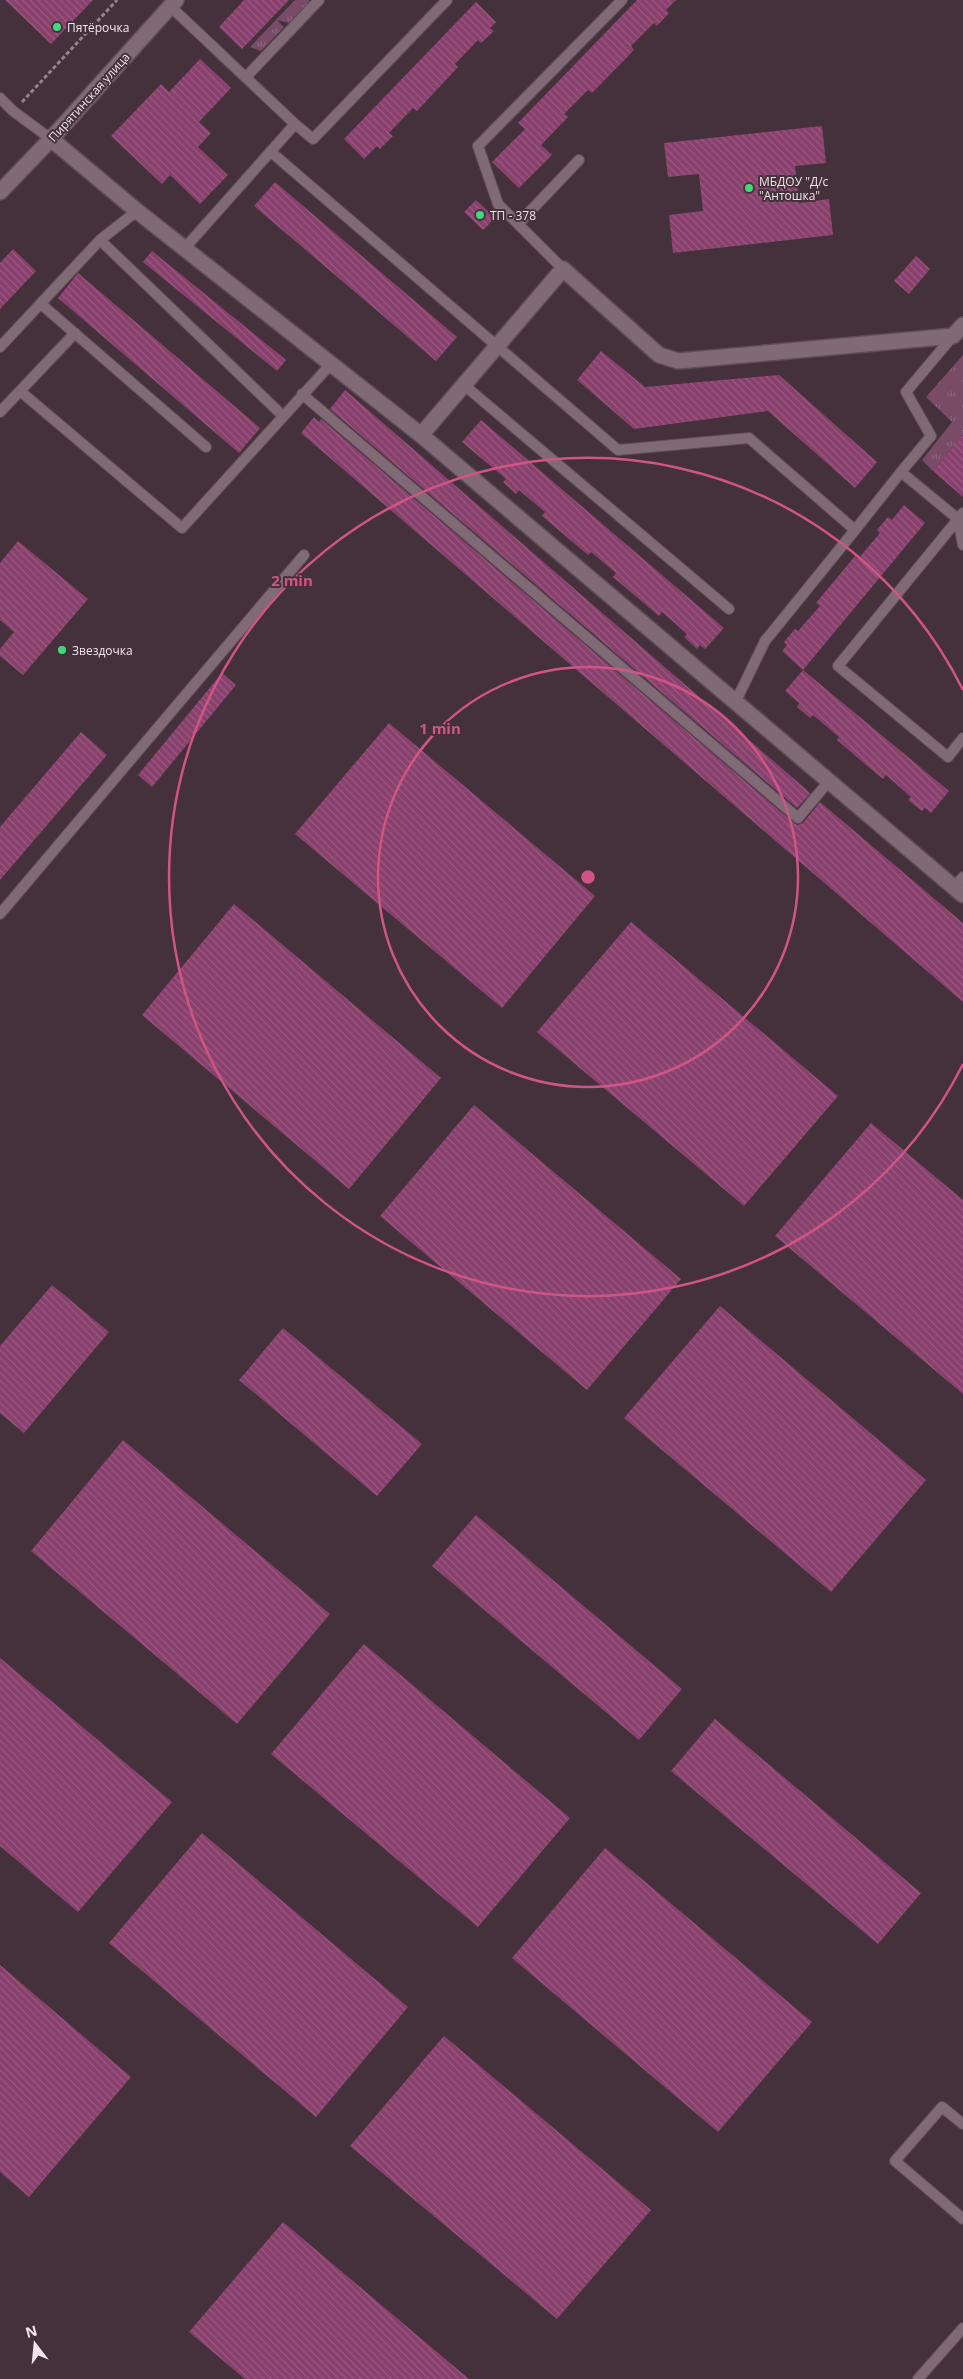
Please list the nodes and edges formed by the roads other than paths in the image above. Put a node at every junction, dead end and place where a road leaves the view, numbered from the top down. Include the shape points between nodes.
1 (319, 0) edge
2 (447, 0) edge
3 (622, 0) edge
4 (173, 3) edge
5 (246, 77) junction
6 (0, 98) edge
7 (295, 124) junction
8 (52, 140) junction
9 (270, 152) junction
10 (579, 160) dead end
11 (0, 192) edge
12 (137, 212) junction
13 (519, 223) junction
14 (100, 240) junction
15 (184, 249) junction
16 (563, 269) junction
17 (41, 304) junction
18 (958, 330) edge
19 (75, 333) junction
20 (0, 347) edge
21 (497, 347) junction
22 (331, 364) junction
23 (464, 385) junction
24 (20, 391) junction
25 (302, 394) junction
26 (0, 412) edge
27 (283, 416) junction
28 (421, 435) junction
29 (206, 447) dead end
30 (901, 472) junction
31 (960, 516) edge
32 (854, 530) junction
33 (963, 545) edge
34 (304, 555) dead end
35 (729, 609) dead end
36 (735, 703) junction
37 (963, 738) edge
38 (829, 781) junction
39 (960, 886) edge
40 (0, 914) edge
41 (963, 2124) edge
42 (963, 2219) edge
43 (963, 2328) edge
44 (918, 2379) edge

1 - 5 lane
2 - 7 lane via 313,140
3 - 13 lane via 478,146 498,204
4 - 5 lane
4 - 8 street, Пирятинская улица
5 - 7 lane
6 - 8 lane
7 - 9 lane
8 - 11 street, Пирятинская улица
8 - 12 street
9 - 15 lane
9 - 21 lane
10 - 13 lane
12 - 14 lane
12 - 15 street
13 - 16 lane
14 - 17 lane
14 - 27 lane
15 - 22 street
16 - 18 street via 659,355 678,361
16 - 21 street
17 - 19 lane
17 - 20 lane
18 - 30 lane via 906,392 931,436
19 - 24 lane
19 - 29 lane
21 - 23 street
21 - 32 lane via 618,450 749,438
22 - 25 lane
22 - 28 street
23 - 28 street
23 - 35 lane
24 - 26 lane
24 - 27 lane via 182,528
25 - 27 lane
25 - 38 lane via 798,818
28 - 36 street
30 - 31 lane
30 - 32 lane
31 - 33 lane
31 - 37 lane via 838,666 948,757
32 - 36 lane via 764,641
34 - 40 lane
36 - 38 street
38 - 39 street
41 - 42 lane via 942,2107 895,2161
43 - 44 lane

